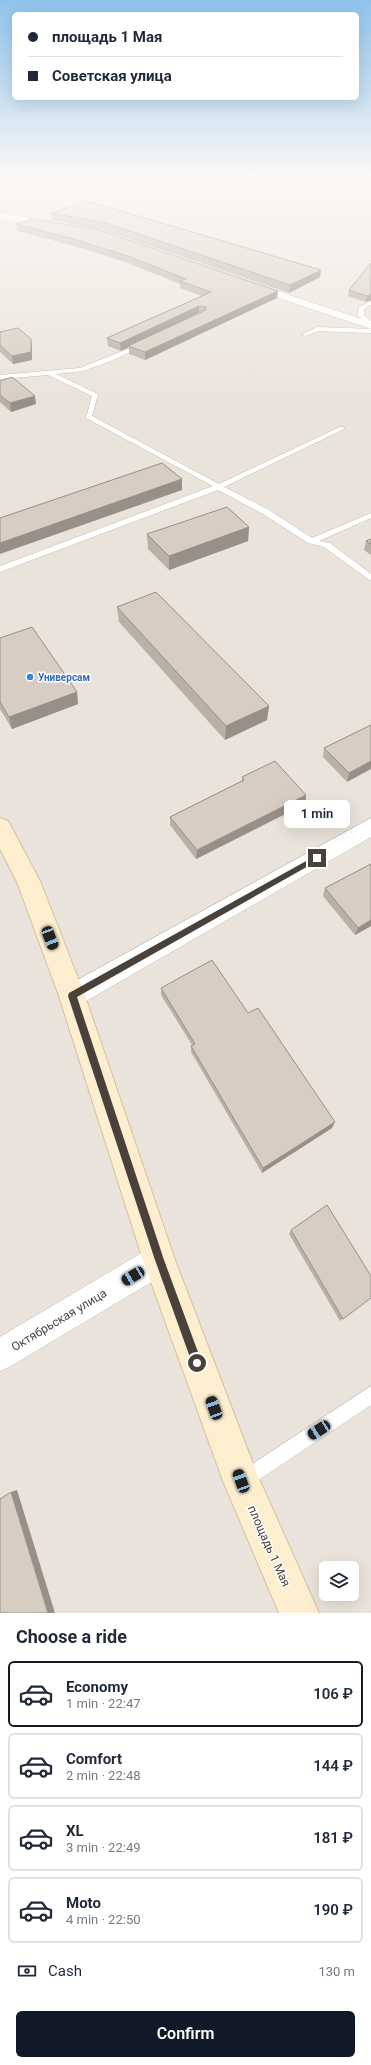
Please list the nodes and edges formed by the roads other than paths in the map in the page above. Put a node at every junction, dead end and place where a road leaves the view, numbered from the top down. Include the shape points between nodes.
1 (237, 280) edge
2 (371, 303) edge
3 (371, 325) edge
4 (371, 331) edge
5 (304, 336) dead end
6 (145, 343) edge
7 (49, 373) junction
8 (0, 377) edge
9 (342, 428) dead end
10 (218, 487) junction
11 (371, 515) edge
12 (311, 542) junction
13 (0, 570) edge
14 (371, 578) edge
15 (0, 827) edge
16 (371, 827) edge
17 (72, 996) junction
18 (160, 1260) junction
19 (0, 1355) edge
20 (371, 1395) edge
21 (241, 1481) junction
22 (298, 1613) edge

1 - 3 street
2 - 3 lane via 361,308 361,316
4 - 5 lane via 317,329
6 - 7 lane via 80,370
7 - 8 lane
7 - 10 lane via 96,395 88,417
9 - 10 lane
10 - 12 lane via 266,512
10 - 13 lane
11 - 12 lane
12 - 14 lane via 327,545
15 - 17 street, площадь 1 Мая via 28,881
16 - 17 street
17 - 18 street, площадь 1 Мая
18 - 19 street, Октябрьская улица
18 - 21 street, площадь 1 Мая
20 - 21 lane
21 - 22 street, площадь 1 Мая

